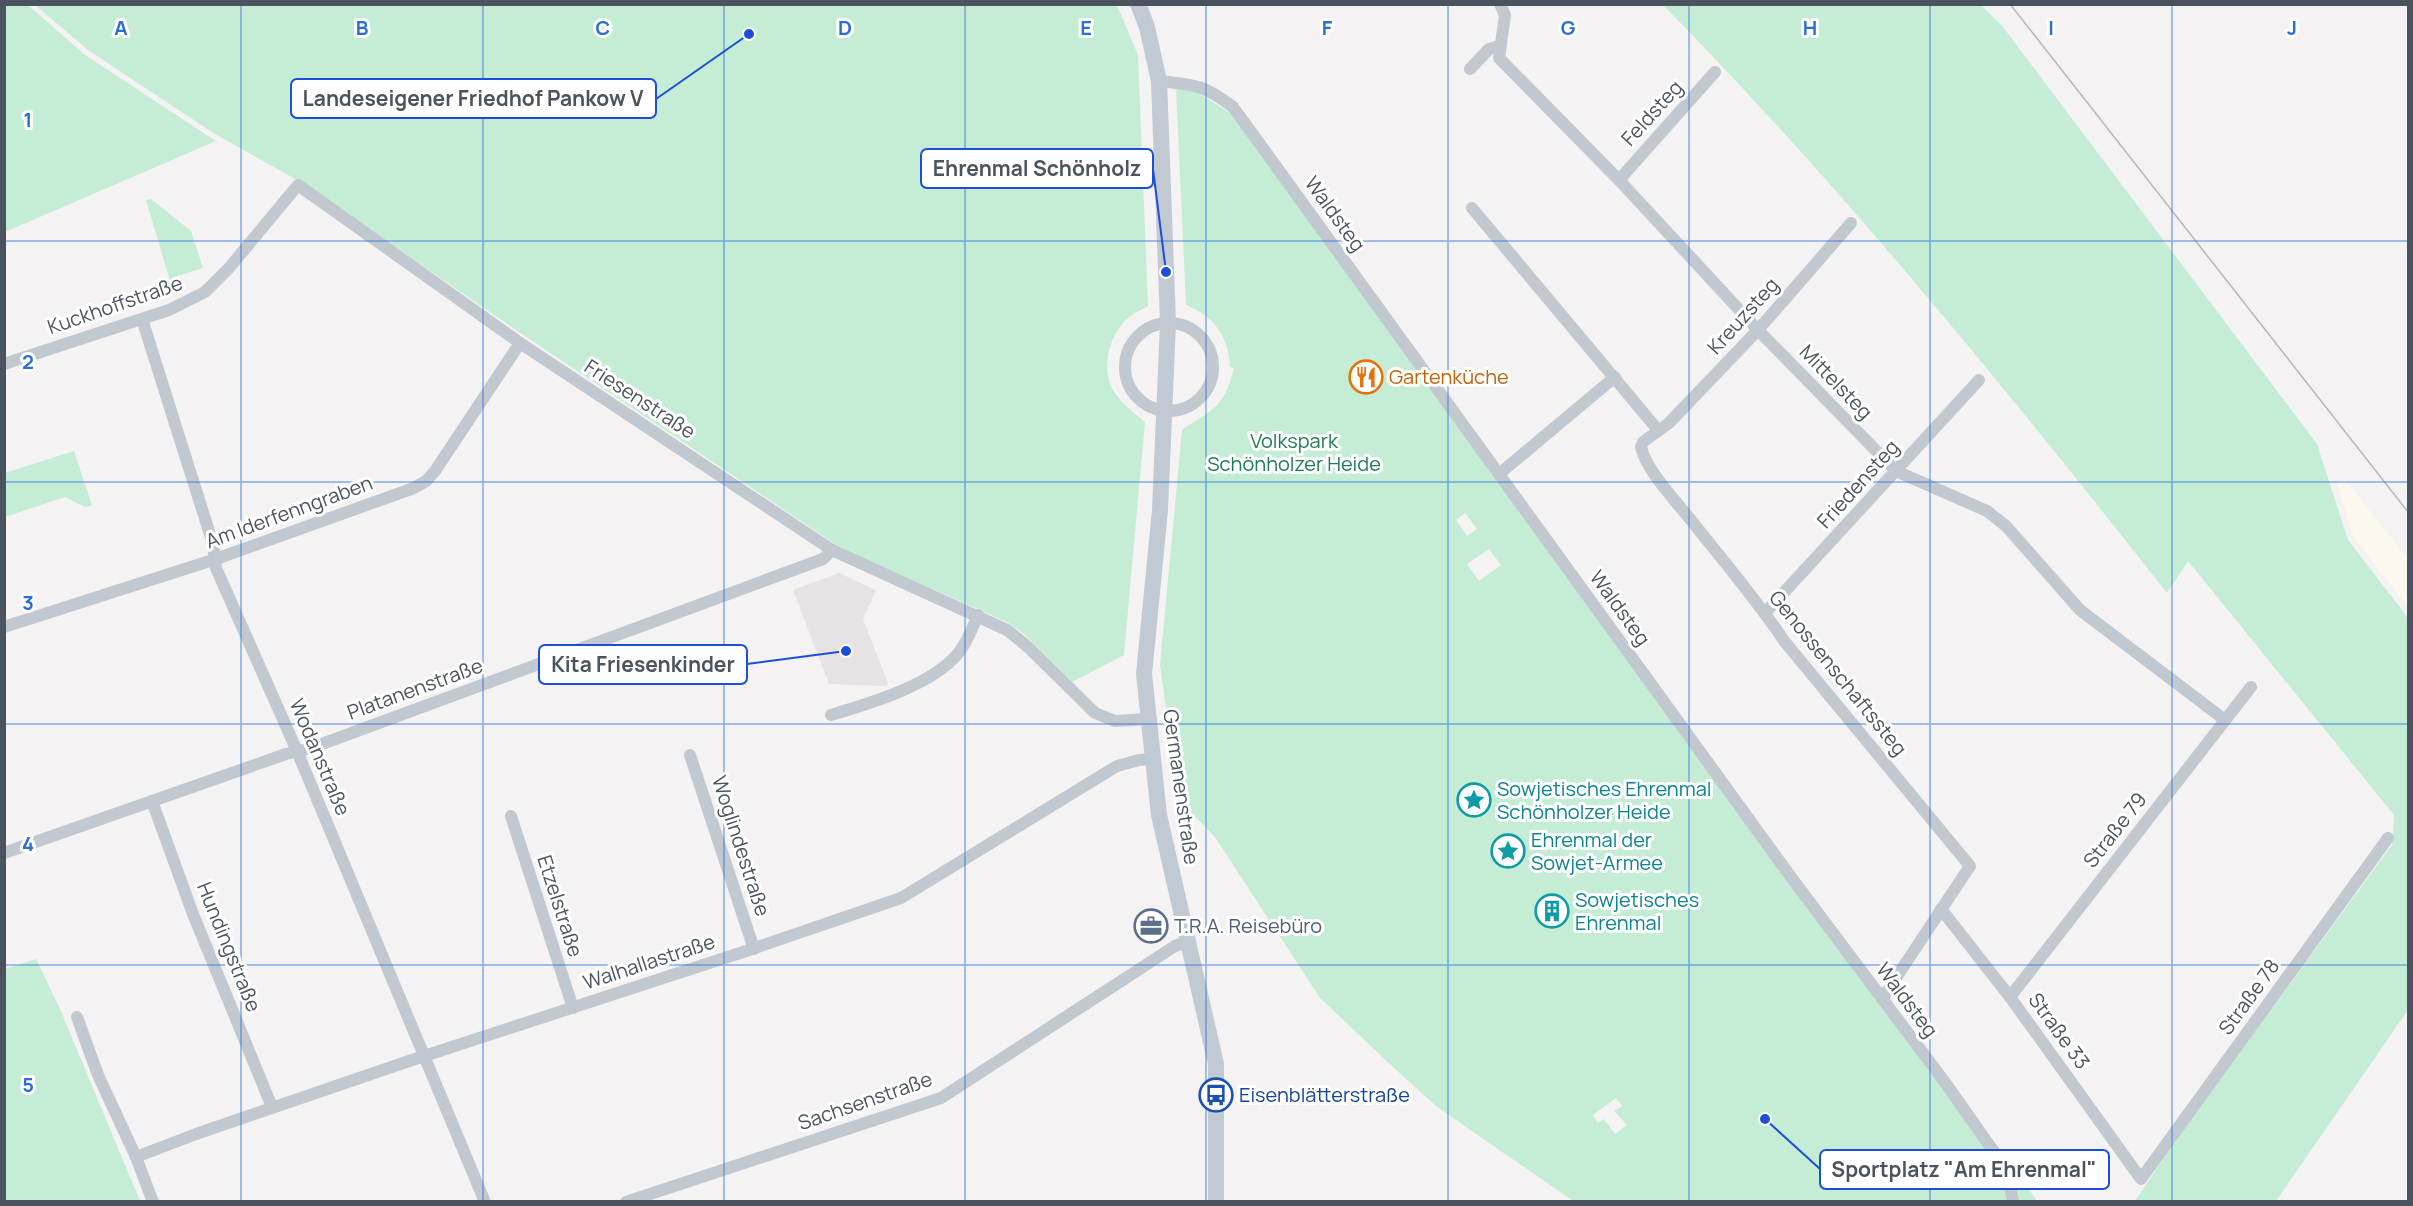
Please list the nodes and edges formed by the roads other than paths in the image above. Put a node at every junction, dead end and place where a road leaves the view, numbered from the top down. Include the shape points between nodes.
1 (1138, 4) edge
2 (1502, 5) edge
3 (1499, 46) junction
4 (1470, 69) dead end
5 (1715, 72) dead end
6 (1159, 81) junction
7 (1619, 180) junction
8 (298, 186) joint
9 (1472, 208) dead end
10 (1851, 223) dead end
11 (142, 319) junction
12 (1168, 323) junction
13 (1758, 330) junction
14 (520, 343) junction
15 (4, 364) edge
16 (1616, 377) junction
17 (1979, 380) dead end
18 (1166, 410) junction
19 (1658, 430) junction
20 (1896, 471) junction
21 (1499, 474) junction
22 (832, 550) junction
23 (216, 559) junction
24 (1765, 613) junction
25 (978, 615) junction
26 (4, 627) edge
27 (2251, 687) dead end
28 (831, 715) dead end
29 (1148, 719) junction
30 (2225, 720) junction
31 (297, 751) junction
32 (690, 755) dead end
33 (1152, 759) junction
34 (152, 801) junction
35 (511, 816) dead end
36 (2388, 838) dead end
37 (4, 853) edge
38 (1941, 909) junction
39 (1189, 941) junction
40 (754, 949) junction
41 (2010, 997) junction
42 (1882, 999) junction
43 (573, 1008) junction
44 (77, 1017) dead end
45 (425, 1055) junction
46 (272, 1107) junction
47 (136, 1157) junction
48 (2141, 1179) joint
49 (153, 1202) edge
50 (485, 1202) edge
51 (626, 1202) edge
52 (1216, 1202) edge
53 (2013, 1202) edge

1 - 6 main road, Germanenstraße via 1148,27
2 - 3 street via 1505,15
3 - 4 street via 1489,50
3 - 7 street, Mittelsteg via 1498,58
5 - 7 street, Feldsteg
6 - 12 main road, Germanenstraße
6 - 21 street, Waldsteg via 1194,84 1233,108
7 - 13 street, Mittelsteg
8 - 11 street, Kuckhoffstraße via 205,292
8 - 14 street, Friesenstraße
9 - 16 street
10 - 13 street, Kreuzsteg
11 - 15 street, Kuckhoffstraße
11 - 23 street, Wodanstraße
12 - 18 main road, Germanenstraße
12 - 18 street via 1156,325 1137,338 1126,360 1129,385 1136,396
12 - 18 street via 1193,330 1203,338 1210,349 1213,375 1196,402
13 - 19 street, Kreuzsteg
13 - 20 street, Mittelsteg
14 - 22 street, Friesenstraße
14 - 23 street, Am Iderfenngraben via 426,481
16 - 19 street
16 - 21 street
17 - 20 street, Friedensteg
18 - 29 main road, Germanenstraße via 1144,674
19 - 24 street, Genossenschaftssteg via 1641,447 1651,468
20 - 24 street, Friedensteg
20 - 30 street, Mittelsteg via 1987,511 2006,526 2080,610
21 - 42 street, Waldsteg
22 - 25 street, Friesenstraße
22 - 31 street, Platanenstraße via 823,559
23 - 26 street, Am Iderfenngraben
23 - 31 street, Wodanstraße via 216,568
24 - 38 street, Genossenschaftssteg via 1970,866
25 - 28 street via 966,643 940,669 886,698
25 - 29 street, Friesenstraße via 1028,647 1095,713 1115,721
27 - 30 street, Straße 79
29 - 33 main road, Germanenstraße
30 - 41 street, Straße 79
31 - 34 street, Platanenstraße
31 - 45 street, Wodanstraße
32 - 40 street, Woglindestraße
33 - 39 main road, Germanenstraße via 1159,815
33 - 40 street, Walhallastraße via 1117,766 901,898
34 - 37 street, Platanenstraße
34 - 46 street, Hundingstraße
35 - 43 street, Etzelstraße
36 - 48 street, Straße 78
38 - 41 street, Straße 33
38 - 42 street, Genossenschaftssteg
39 - 51 street, Sachsenstraße via 1175,946 941,1098
39 - 52 main road, Germanenstraße via 1216,1064
40 - 43 street, Walhallastraße
41 - 48 street, Straße 33
42 - 53 street, Waldsteg via 1999,1159 2008,1176
43 - 45 street, Walhallastraße
44 - 47 street via 98,1075
45 - 46 street, Walhallastraße
45 - 50 street, Wodanstraße
46 - 47 street, Walhallastraße
47 - 49 street

